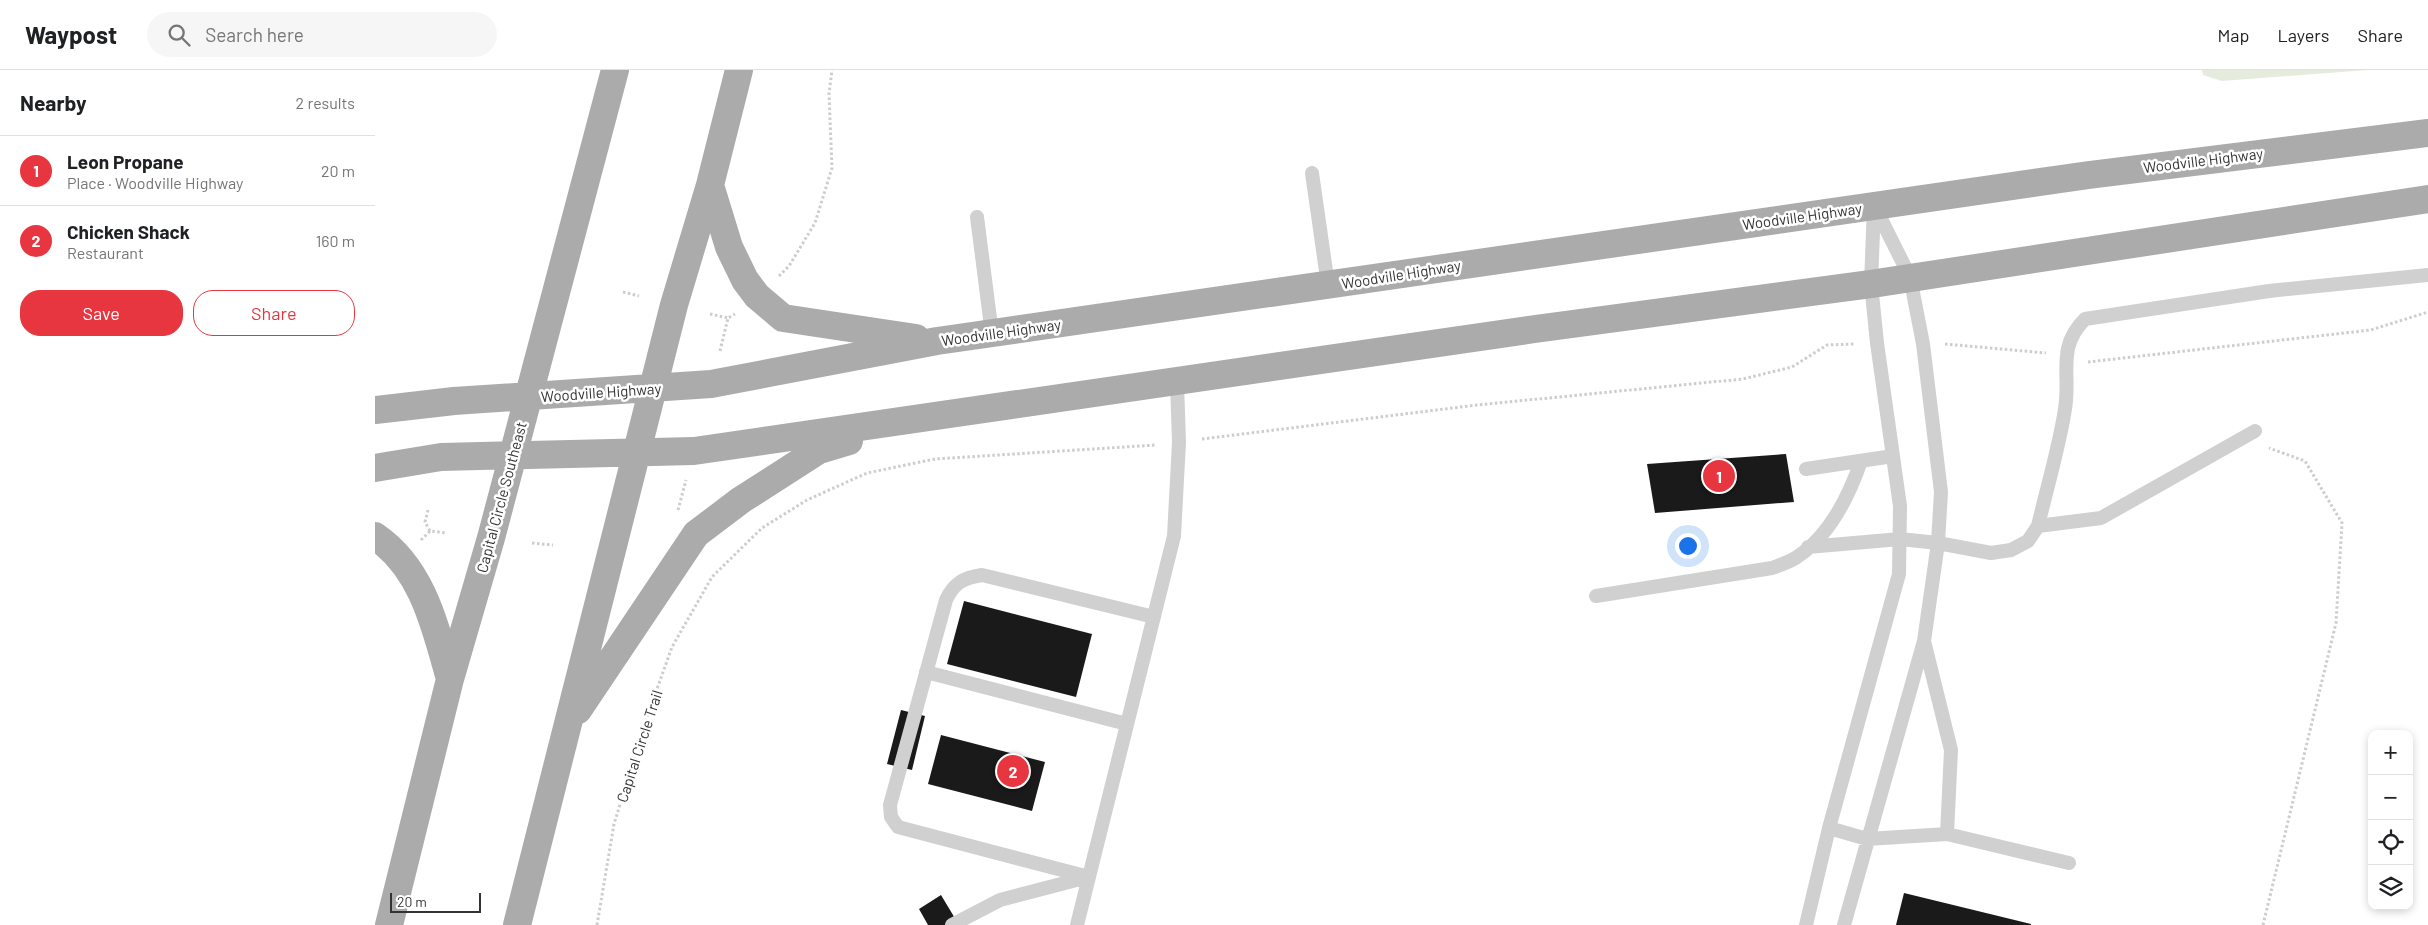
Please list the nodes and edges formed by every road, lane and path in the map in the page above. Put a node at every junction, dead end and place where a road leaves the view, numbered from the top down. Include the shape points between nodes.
1 (615, 70) edge
2 (739, 70) edge
3 (832, 70) edge
4 (2428, 133) edge
5 (1312, 173) dead end
6 (710, 185) junction
7 (2428, 199) edge
8 (1874, 205) junction
9 (977, 217) dead end
10 (2428, 275) edge
11 (1911, 277) junction
12 (775, 280) dead end
13 (1871, 284) junction
14 (1328, 285) junction
15 (623, 292) dead end
16 (639, 296) dead end
17 (739, 311) dead end
18 (2428, 312) edge
19 (710, 314) dead end
20 (728, 318) junction
21 (991, 334) junction
22 (937, 341) junction
23 (1877, 344) junction
24 (1923, 344) junction
25 (720, 351) dead end
26 (2066, 356) junction
27 (1177, 383) junction
28 (653, 388) junction
29 (529, 396) junction
30 (375, 410) edge
31 (925, 419) junction
32 (2255, 431) dead end
33 (1179, 442) junction
34 (2265, 446) dead end
35 (636, 452) junction
36 (513, 456) junction
37 (1893, 456) junction
38 (1861, 461) junction
39 (375, 468) edge
40 (1806, 469) dead end
41 (428, 510) dead end
42 (2038, 526) junction
43 (447, 533) dead end
44 (375, 536) edge
45 (1900, 539) junction
46 (1938, 542) junction
47 (532, 543) dead end
48 (553, 545) dead end
49 (1808, 547) junction
50 (1595, 596) dead end
51 (1154, 617) junction
52 (1923, 641) junction
53 (926, 672) junction
54 (450, 679) junction
55 (1127, 724) junction
56 (568, 726) junction
57 (1829, 828) junction
58 (1947, 834) junction
59 (1867, 839) junction
60 (2069, 863) dead end
61 (1089, 877) junction
62 (385, 918) edge
63 (517, 925) edge
64 (597, 925) edge
65 (953, 925) edge
66 (1077, 925) edge
67 (1805, 925) edge
68 (1844, 925) edge
69 (2263, 925) edge

1 - 29 main road, Capital Circle Southeast
2 - 6 main road
3 - 12 path via 829,94 832,168 815,223 789,266
4 - 8 main road, Woodville Highway
5 - 14 lane
6 - 22 main road via 729,247 745,280 757,296 783,318
6 - 28 main road
7 - 11 main road
8 - 11 lane
8 - 13 lane
8 - 14 main road, Woodville Highway
9 - 21 lane
10 - 26 lane via 2269,291 2085,319 2074,330
11 - 13 main road
11 - 24 lane
13 - 23 lane
13 - 27 main road via 1535,329
14 - 21 main road, Woodville Highway
15 - 16 path
17 - 20 path
18 - 26 path via 2371,330 2093,362 2078,362
19 - 20 path
20 - 25 path
21 - 22 main road, Woodville Highway
22 - 28 main road, Woodville Highway via 711,384
23 - 33 path, Capital Circle Trail via 1827,344 1792,367 1743,380 1477,405
23 - 37 lane
24 - 26 path via 1963,344
24 - 46 lane via 1941,492
26 - 42 lane via 2065,408
27 - 31 main road
27 - 33 lane
28 - 29 main road, Woodville Highway
28 - 35 main road
29 - 30 main road, Woodville Highway
29 - 36 main road, Capital Circle Southeast
31 - 35 main road via 694,451
31 - 56 main road via 819,450 741,500 696,534
32 - 42 lane via 2101,518
33 - 51 lane via 1174,536
33 - 64 path, Capital Circle Trail via 935,459 867,473 807,500 762,528 712,577 672,647 614,824
34 - 69 path via 2305,461 2342,523 2336,623
35 - 36 main road
35 - 56 main road
36 - 39 main road via 441,458
36 - 54 main road, Capital Circle Southeast
37 - 38 lane
37 - 45 lane via 1900,506
38 - 40 lane
38 - 49 lane via 1851,489 1829,526
41 - 43 path via 425,522 430,531
42 - 46 lane via 2028,541 2011,550 1991,553
44 - 54 main road via 401,558 430,608
45 - 46 lane
45 - 49 lane
45 - 57 lane via 1899,574
46 - 52 lane
47 - 48 path
49 - 50 lane via 1797,557 1772,568
51 - 53 lane via 982,575 966,578 952,587 946,600
51 - 55 lane
52 - 58 lane via 1951,750
52 - 59 lane
53 - 55 lane
53 - 61 lane via 890,805 891,817 898,827
54 - 62 main road, Capital Circle Southeast
55 - 61 lane
56 - 63 main road
57 - 59 lane
57 - 67 lane
58 - 59 lane
58 - 60 lane
59 - 68 lane
61 - 65 lane via 1000,900
61 - 66 lane

